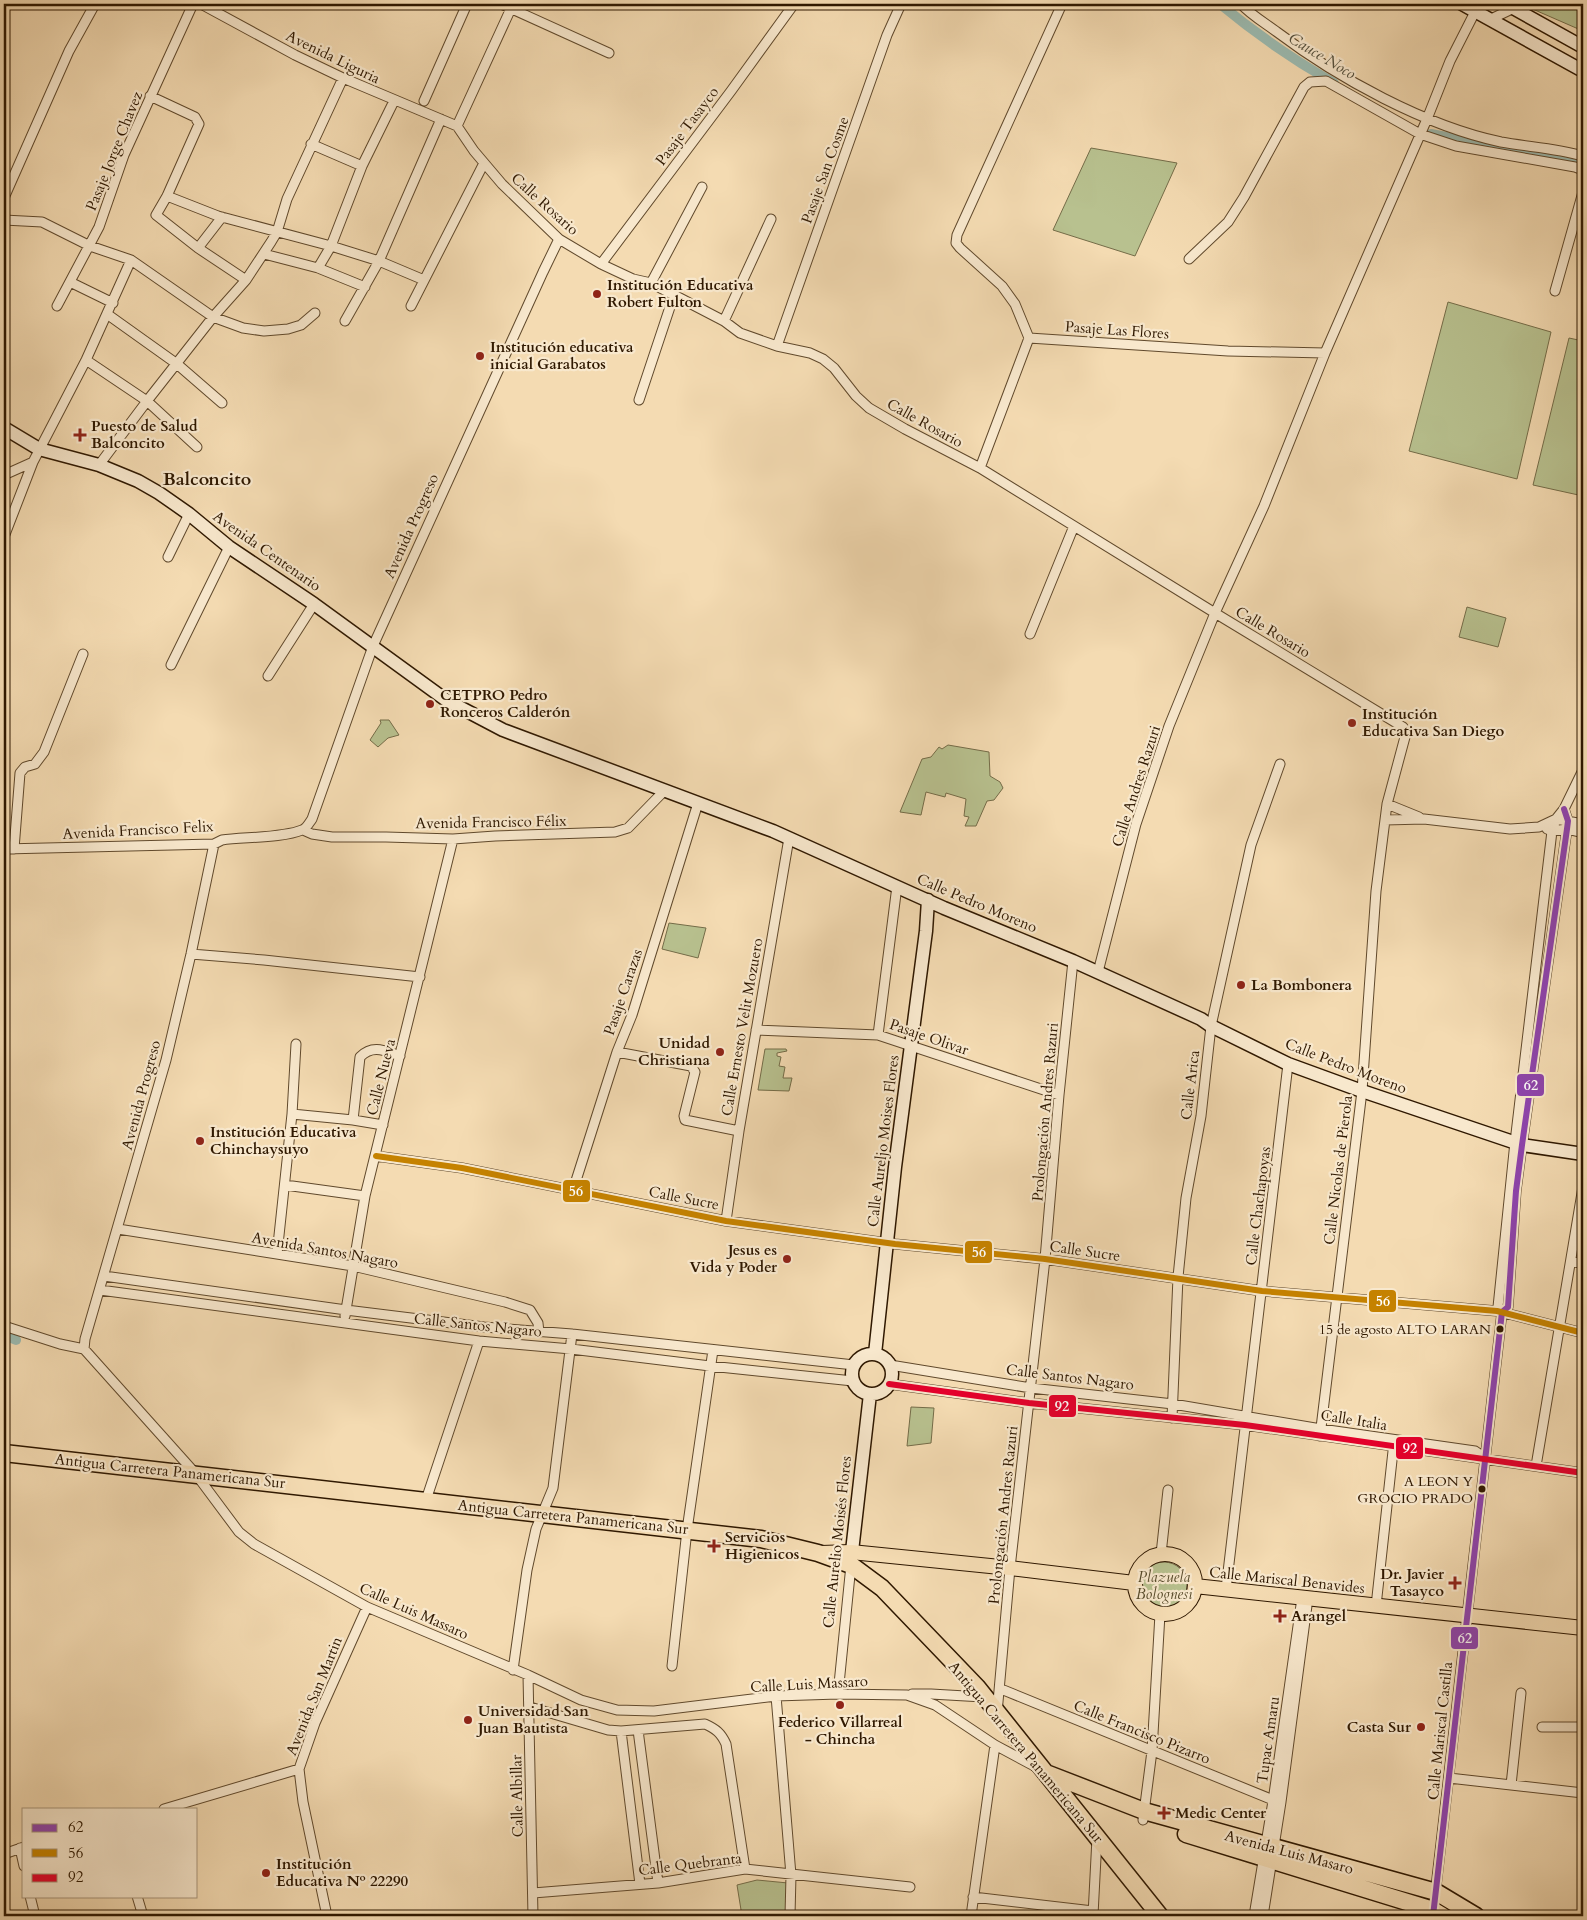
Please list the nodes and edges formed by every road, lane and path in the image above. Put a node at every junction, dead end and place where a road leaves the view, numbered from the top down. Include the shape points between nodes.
1 (94, 4) edge
2 (194, 4) edge
3 (201, 4) edge
4 (467, 4) edge
5 (501, 4) edge
6 (794, 4) edge
7 (901, 4) edge
8 (1062, 4) edge
9 (1241, 4) edge
10 (1462, 4) edge
11 (1512, 5) edge
12 (512, 6) edge
13 (1477, 7) edge
14 (1491, 20) junction
15 (1583, 47) edge
16 (609, 54) dead end
17 (1583, 71) edge
18 (343, 78) junction
19 (150, 96) junction
20 (394, 101) junction
21 (424, 101) dead end
22 (441, 119) junction
23 (1428, 119) junction
24 (457, 126) junction
25 (1420, 134) junction
26 (311, 144) junction
27 (1583, 156) edge
28 (484, 163) junction
29 (362, 166) junction
30 (1583, 170) edge
31 (702, 187) dead end
32 (1583, 192) edge
33 (167, 196) junction
34 (4, 198) edge
35 (222, 217) junction
36 (771, 219) dead end
37 (4, 220) edge
38 (277, 232) junction
39 (559, 239) junction
40 (90, 246) junction
41 (331, 246) junction
42 (198, 248) junction
43 (264, 254) junction
44 (1189, 259) dead end
45 (131, 260) junction
46 (379, 260) junction
47 (601, 264) junction
48 (318, 268) junction
49 (246, 280) junction
50 (424, 280) junction
51 (70, 282) junction
52 (651, 284) junction
53 (365, 287) junction
54 (1555, 291) dead end
55 (674, 295) junction
56 (113, 303) junction
57 (57, 306) dead end
58 (411, 306) dead end
59 (315, 313) dead end
60 (107, 314) junction
61 (213, 317) junction
62 (345, 321) dead end
63 (724, 321) junction
64 (1029, 338) junction
65 (777, 346) junction
66 (1325, 354) junction
67 (86, 360) junction
68 (177, 364) junction
69 (639, 400) dead end
70 (147, 401) junction
71 (222, 403) dead end
72 (4, 428) edge
73 (197, 447) dead end
74 (39, 449) junction
75 (33, 462) junction
76 (99, 466) junction
77 (980, 468) junction
78 (4, 475) edge
79 (189, 514) junction
80 (1074, 526) junction
81 (4, 537) edge
82 (229, 548) junction
83 (168, 557) dead end
84 (314, 604) junction
85 (1215, 613) junction
86 (1030, 634) dead end
87 (373, 646) junction
88 (83, 654) dead end
89 (172, 665) dead end
90 (268, 676) dead end
91 (1405, 730) joint
92 (1280, 764) dead end
93 (1583, 770) edge
94 (665, 790) junction
95 (698, 802) junction
96 (1387, 804) junction
97 (1564, 809) junction
98 (1424, 819) junction
99 (1556, 819) junction
100 (1385, 820) junction
101 (1583, 824) edge
102 (1568, 825) junction
103 (1539, 827) junction
104 (303, 830) junction
105 (1552, 831) junction
106 (1583, 833) edge
107 (789, 838) junction
108 (453, 840) junction
109 (214, 844) junction
110 (4, 849) edge
111 (14, 849) junction
112 (897, 886) junction
113 (928, 900) junction
114 (944, 908) junction
115 (926, 931) junction
116 (191, 954) junction
117 (1074, 962) junction
118 (1098, 972) junction
119 (420, 977) junction
120 (1211, 1026) junction
121 (756, 1030) junction
122 (878, 1034) junction
123 (296, 1044) dead end
124 (910, 1045) junction
125 (618, 1052) junction
126 (400, 1056) junction
127 (1288, 1064) junction
128 (1362, 1091) junction
129 (1059, 1094) junction
130 (292, 1114) junction
131 (353, 1120) junction
132 (383, 1125) junction
133 (739, 1131) junction
134 (1518, 1143) junction
135 (1583, 1154) edge
136 (376, 1156) junction
137 (285, 1185) junction
138 (1583, 1187) edge
139 (573, 1190) junction
140 (365, 1196) junction
141 (726, 1221) junction
142 (118, 1229) junction
143 (888, 1243) junction
144 (277, 1254) junction
145 (1045, 1259) junction
146 (1571, 1261) junction
147 (1583, 1264) edge
148 (353, 1266) junction
149 (104, 1276) junction
150 (1178, 1278) junction
151 (100, 1290) junction
152 (1262, 1291) junction
153 (1337, 1297) junction
154 (346, 1310) junction
155 (1502, 1312) junction
156 (344, 1324) junction
157 (4, 1326) edge
158 (1559, 1327) junction
159 (539, 1332) junction
160 (1583, 1333) edge
161 (572, 1334) junction
162 (479, 1341) junction
163 (571, 1349) junction
164 (84, 1350) junction
165 (714, 1350) junction
166 (875, 1354) junction
167 (854, 1365) junction
168 (890, 1365) junction
169 (710, 1366) junction
170 (853, 1381) junction
171 (889, 1384) junction
172 (1032, 1388) junction
173 (870, 1394) junction
174 (1029, 1403) junction
175 (1173, 1404) junction
176 (1247, 1416) junction
177 (1172, 1418) junction
178 (1245, 1425) junction
179 (1321, 1433) junction
180 (1394, 1443) junction
181 (4, 1452) edge
182 (1485, 1459) junction
183 (1536, 1466) junction
184 (195, 1473) junction
185 (1583, 1473) edge
186 (1168, 1490) dead end
187 (426, 1500) junction
188 (542, 1514) junction
189 (687, 1530) junction
190 (1162, 1554) junction
191 (851, 1559) junction
192 (1010, 1568) junction
193 (1134, 1583) junction
194 (1195, 1586) junction
195 (1226, 1589) junction
196 (1305, 1598) junction
197 (1376, 1606) junction
198 (367, 1607) junction
199 (1160, 1614) junction
200 (1467, 1616) junction
201 (1583, 1628) edge
202 (672, 1666) dead end
203 (513, 1670) junction
204 (528, 1675) junction
205 (1001, 1690) junction
206 (1521, 1693) dead end
207 (838, 1694) junction
208 (907, 1695) junction
209 (776, 1696) junction
210 (983, 1697) junction
211 (530, 1707) junction
212 (997, 1713) junction
213 (1542, 1727) dead end
214 (1583, 1727) edge
215 (638, 1730) junction
216 (621, 1731) junction
217 (995, 1745) junction
218 (1152, 1751) junction
219 (299, 1769) junction
220 (1049, 1778) junction
221 (1449, 1778) junction
222 (1511, 1785) junction
223 (1583, 1793) edge
224 (1277, 1802) junction
225 (167, 1808) edge
226 (1144, 1816) junction
227 (1097, 1838) junction
228 (22, 1848) edge
229 (1268, 1853) junction
230 (4, 1854) edge
231 (746, 1869) junction
232 (791, 1875) junction
233 (658, 1883) junction
234 (640, 1884) junction
235 (910, 1887) dead end
236 (1436, 1892) junction
237 (533, 1893) junction
238 (973, 1897) junction
239 (30, 1898) edge
240 (138, 1898) edge
241 (1093, 1914) edge
242 (1436, 1914) edge
243 (35, 1916) edge
244 (143, 1916) edge
245 (327, 1916) edge
246 (533, 1916) edge
247 (790, 1916) edge
248 (970, 1916) edge
249 (1160, 1916) edge
250 (1254, 1916) edge
251 (1263, 1916) edge
252 (1476, 1916) edge

1 - 34 street via 69,50
2 - 19 street, Pasaje Jorge Chavez
3 - 18 street, Avenida Liguria
4 - 21 street
5 - 12 street
6 - 47 street, Pasaje Tasayco
7 - 65 street, Pasaje San Cosme via 887,35
8 - 64 street via 956,243 1002,286
9 - 23 street via 1301,50 1355,83
10 - 13 main road
11 - 14 street
11 - 15 main road
12 - 16 street
12 - 24 street
13 - 14 main road
13 - 23 street, Calle Andres Razuri via 1450,61
14 - 17 main road
18 - 20 street, Avenida Liguria
18 - 26 street
19 - 33 street via 195,117 199,124
19 - 40 street, Pasaje Jorge Chavez
20 - 22 street, Avenida Liguria
20 - 29 street
22 - 24 street, Avenida Liguria
22 - 46 street
23 - 25 street, Calle Andres Razuri
23 - 27 street via 1501,142
24 - 28 street, Calle Rosario
25 - 30 street via 1456,146
25 - 44 street via 1326,81 1310,82 1304,87 1228,222
25 - 66 street, Calle Andres Razuri
26 - 29 street
26 - 38 street via 287,199
28 - 39 street, Calle Rosario
28 - 50 street
29 - 41 street
31 - 52 street
32 - 54 street
33 - 35 street
33 - 42 street via 156,215
35 - 38 street
35 - 42 street
36 - 63 street
37 - 40 street via 42,222
38 - 41 street
38 - 43 street
39 - 47 street, Calle Rosario
39 - 87 street, Avenida Progreso
40 - 45 street
40 - 51 street, Pasaje Jorge Chavez
41 - 46 street
41 - 48 street
42 - 49 street
43 - 48 street
43 - 49 street
45 - 56 street
45 - 61 street
46 - 50 street
46 - 53 street
47 - 52 street, Calle Rosario
48 - 53 street
49 - 61 street
50 - 58 street
51 - 56 street
51 - 57 street, Pasaje Jorge Chavez
52 - 55 street, Calle Rosario
53 - 62 street
55 - 63 street, Calle Rosario
55 - 69 street
56 - 60 street
59 - 61 street via 301,325 264,331 243,328
60 - 67 street
60 - 68 street
61 - 68 street
63 - 65 street, Calle Rosario via 740,333
64 - 66 street, Pasaje Las Flores
64 - 77 street
65 - 77 street, Calle Rosario via 823,359 869,408
66 - 85 street, Calle Andres Razuri via 1264,506
67 - 70 street
67 - 74 street
68 - 70 street
68 - 71 street
70 - 73 street
70 - 76 street
72 - 74 main road, Avenida Centenario
74 - 75 street
74 - 76 main road, Avenida Centenario
75 - 78 street
75 - 81 street
76 - 79 main road, Avenida Centenario via 145,485
77 - 80 street, Calle Rosario
79 - 82 main road, Avenida Centenario
79 - 83 street
80 - 85 street, Calle Rosario
80 - 86 street
82 - 84 main road, Avenida Centenario
82 - 89 street
84 - 87 main road, Avenida Centenario
84 - 90 street
85 - 91 street, Calle Rosario
85 - 118 street, Calle Andres Razuri via 1169,726 1136,824
87 - 94 main road, Calle Pedro Moreno via 446,700 503,730
87 - 104 street, Avenida Progreso via 312,818
88 - 111 street via 44,752 35,764 25,767 20,773
91 - 96 street, Calle Nicolas de Pierola
92 - 120 street, Calle Arica via 1251,845
93 - 97 street
94 - 95 main road, Calle Pedro Moreno
94 - 108 street, Avenida Francisco Félix via 628,828 615,832
95 - 107 main road, Calle Pedro Moreno
95 - 125 street, Pasaje Carazas
96 - 98 street
96 - 100 street, Calle Nicolas de Pierola
97 - 99 street
97 - 102 street
98 - 100 street
98 - 103 street via 1510,829
99 - 102 street
99 - 103 street
99 - 105 street
100 - 128 street, Calle Nicolas de Pierola via 1376,891
101 - 102 street
102 - 105 street
102 - 106 street
102 - 134 street
103 - 105 street
104 - 108 street, Avenida Francisco Félix via 332,837
104 - 109 street, Avenida Francisco Felix via 222,840
105 - 134 street
107 - 112 main road, Calle Pedro Moreno
107 - 121 street, Calle Ernesto Velit Mozuero
108 - 119 street, Calle Nueva
109 - 111 street, Avenida Francisco Felix
109 - 116 street, Avenida Progreso
110 - 111 street, Avenida Francisco Felix
112 - 113 main road, Calle Pedro Moreno
112 - 122 street
113 - 114 main road, Calle Pedro Moreno
113 - 115 main road, Calle Aureljo Moises Flores
114 - 115 main road
114 - 117 main road, Calle Pedro Moreno
115 - 124 main road, Calle Aureljo Moises Flores
116 - 119 street
116 - 142 street, Avenida Progreso via 166,1060
117 - 118 main road, Calle Pedro Moreno
117 - 129 street, Prolongación Andres Razuri
118 - 120 main road, Calle Pedro Moreno
119 - 126 street, Calle Nueva
120 - 127 main road, Calle Pedro Moreno
120 - 150 street, Calle Arica
121 - 122 street, Pasaje Olivar
121 - 133 street, Calle Ernesto Velit Mozuero
122 - 124 street, Pasaje Olivar
123 - 130 street
124 - 129 street, Pasaje Olivar
124 - 143 main road, Calle Aureljo Moises Flores via 894,1166
125 - 133 street via 691,1066 695,1072 684,1116 686,1120
125 - 139 street, Pasaje Carazas
126 - 131 street via 378,1048 360,1057
126 - 132 street, Calle Nueva
127 - 128 main road, Calle Pedro Moreno
127 - 152 street, Calle Chachapoyas
128 - 134 main road, Calle Pedro Moreno
128 - 153 street, Calle Nicolas de Pierola
129 - 145 street, Prolongación Andres Razuri
130 - 131 street
130 - 137 street
131 - 132 street
132 - 136 street, Calle Nueva
133 - 141 street, Calle Ernesto Velit Mozuero
134 - 135 main road, Calle Pedro Moreno
134 - 155 street, Calle Mariscal Castilla via 1508,1307
136 - 139 street, Calle Sucre via 462,1168
136 - 140 street, Calle Nueva
137 - 140 street
137 - 144 street
138 - 146 street
139 - 141 street, Calle Sucre
140 - 148 street, Calle Nueva
141 - 143 street, Calle Sucre
142 - 144 street, Avenida Santos Nagaro
142 - 149 street, Avenida Progreso
143 - 145 street, Calle Sucre
143 - 166 main road, Calle Aureljo Moises Flores
144 - 148 street, Avenida Santos Nagaro
145 - 150 street, Calle Sucre
145 - 172 street, Prolongación Andres Razuri
146 - 147 street
146 - 158 street
148 - 154 street, Calle Nueva
148 - 159 street, Avenida Santos Nagaro via 530,1310
149 - 151 street, Avenida Progreso
149 - 154 street, Calle Santos Nagaro
150 - 152 street, Calle Sucre
150 - 175 street, Calle Arica
151 - 156 street, Calle Santos Nagaro
151 - 164 street, Avenida Progreso
152 - 153 street, Calle Sucre
152 - 176 street, Calle Chachapoyas
153 - 155 street, Calle Sucre
153 - 179 street, Calle Nicolas de Pierola
154 - 156 street, Calle Nueva
154 - 159 street, Calle Santos Nagaro
155 - 158 street, Calle Sucre
155 - 182 street, Calle Mariscal Castilla
156 - 162 street, Calle Santos Nagaro
157 - 164 street
158 - 160 street, Calle Sucre
158 - 183 street
159 - 161 street, Calle Santos Nagaro
161 - 163 street
161 - 165 street, Calle Santos Nagaro
162 - 163 street, Calle Santos Nagaro
162 - 187 street
163 - 169 street, Calle Santos Nagaro
163 - 188 street via 552,1488
164 - 184 street, Calle Luis Massaro
165 - 167 street, Calle Santos Nagaro
165 - 169 street
166 - 167 main road via 861,1357
166 - 168 main road
167 - 170 main road
168 - 171 main road via 892,1378
168 - 172 street, Calle Santos Nagaro
169 - 170 street, Calle Santos Nagaro
169 - 189 street
170 - 173 main road
171 - 173 main road
171 - 174 street, Calle Santos Nagaro
172 - 174 street, Prolongación Andres Razuri
172 - 175 street, Calle Santos Nagaro
173 - 191 main road, Calle Aurelio Moisés Flores
174 - 177 street, Calle Santos Nagaro
174 - 192 street, Prolongación Andres Razuri
175 - 176 street, Calle Santos Nagaro
175 - 177 street, Calle Arica
176 - 178 street, Calle Chachapoyas
176 - 179 street, Calle Italia
177 - 178 street, Calle Santos Nagaro
178 - 179 street, Calle Italia
178 - 195 street, Calle Chachapoyas
179 - 180 street, Calle Italia
180 - 182 street, Calle Italia
180 - 197 street
181 - 184 highway, Antigua Carretera Panamericana Sur
182 - 183 street, Calle Italia
182 - 200 street, Calle Mariscal Castilla
183 - 185 street, Calle Italia
184 - 187 highway, Antigua Carretera Panamericana Sur
184 - 198 street, Calle Luis Massaro via 239,1532 254,1544
186 - 190 street
187 - 188 highway, Antigua Carretera Panamericana Sur
188 - 189 highway, Antigua Carretera Panamericana Sur
188 - 203 street via 527,1570
189 - 191 highway, Antigua Carretera Panamericana Sur via 761,1538
189 - 202 street
190 - 193 main road via 1145,1560
190 - 194 main road via 1170,1554 1186,1562 1195,1577
191 - 192 main road
191 - 207 street, Calle Aurelio Moisés Flores
191 - 210 highway, Antigua Carretera Panamericana Sur
192 - 193 main road
192 - 205 street, Prolongación Andres Razuri
193 - 199 main road via 1144,1607
194 - 195 main road, Calle Mariscal Benavides
194 - 199 main road via 1188,1604 1170,1614
195 - 196 main road, Calle Mariscal Benavides
196 - 197 main road, Calle Mariscal Benavides
196 - 224 street, Tupac Amaru
197 - 200 main road, Calle Mariscal Benavides
198 - 203 street, Calle Luis Massaro
198 - 219 street, Avenida San Martin via 314,1723
199 - 218 street
200 - 201 main road, Calle Mariscal Benavides
200 - 221 street, Calle Mariscal Castilla
203 - 204 street, Calle Luis Massaro
204 - 209 street, Calle Luis Massaro via 581,1700 617,1710 654,1711
204 - 211 street, Calle Albillar
205 - 212 street, Prolongación Andres Razuri
205 - 218 street, Calle Francisco Pizarro
206 - 222 street
207 - 208 street, Calle Luis Massaro
207 - 209 street, Calle Luis Massaro
208 - 210 street, Calle Luis Massaro
208 - 217 street, Calle Luis Massaro via 935,1705
209 - 232 street
210 - 212 highway, Antigua Carretera Panamericana Sur
211 - 216 street
211 - 237 street, Calle Albillar
212 - 220 highway, Antigua Carretera Panamericana Sur
213 - 214 street
215 - 216 street
215 - 231 street via 705,1724 716,1728 726,1744
215 - 233 street
216 - 234 street
217 - 220 street, Calle Luis Massaro
217 - 238 street
218 - 224 street, Calle Francisco Pizarro
218 - 226 street
219 - 225 street
219 - 245 street, Avenida San Martin
220 - 226 highway, Avenida Luis Masaro
220 - 227 highway, Antigua Carretera Panamericana Sur
221 - 222 street
221 - 236 street, Calle Mariscal Castilla
222 - 223 street
224 - 229 street, Tupac Amaru
226 - 229 highway, Avenida Luis Masaro
227 - 241 street
227 - 249 highway, Antigua Carretera Panamericana Sur
228 - 230 street
229 - 236 highway, Avenida Luis Masaro
229 - 242 highway, Avenida Luis Masaro
229 - 250 street, Tupac Amaru
229 - 251 street, Tupac Amaru
231 - 232 street, Calle Quebranta
231 - 233 street, Calle Quebranta
232 - 235 street, Calle Quebranta
232 - 247 street
233 - 234 street, Calle Quebranta
234 - 237 street, Calle Quebranta
236 - 242 street, Calle Mariscal Castilla
236 - 252 highway, Avenida Luis Masaro
237 - 246 street, Calle Albillar
238 - 241 street
238 - 248 street
239 - 243 street
240 - 244 street

